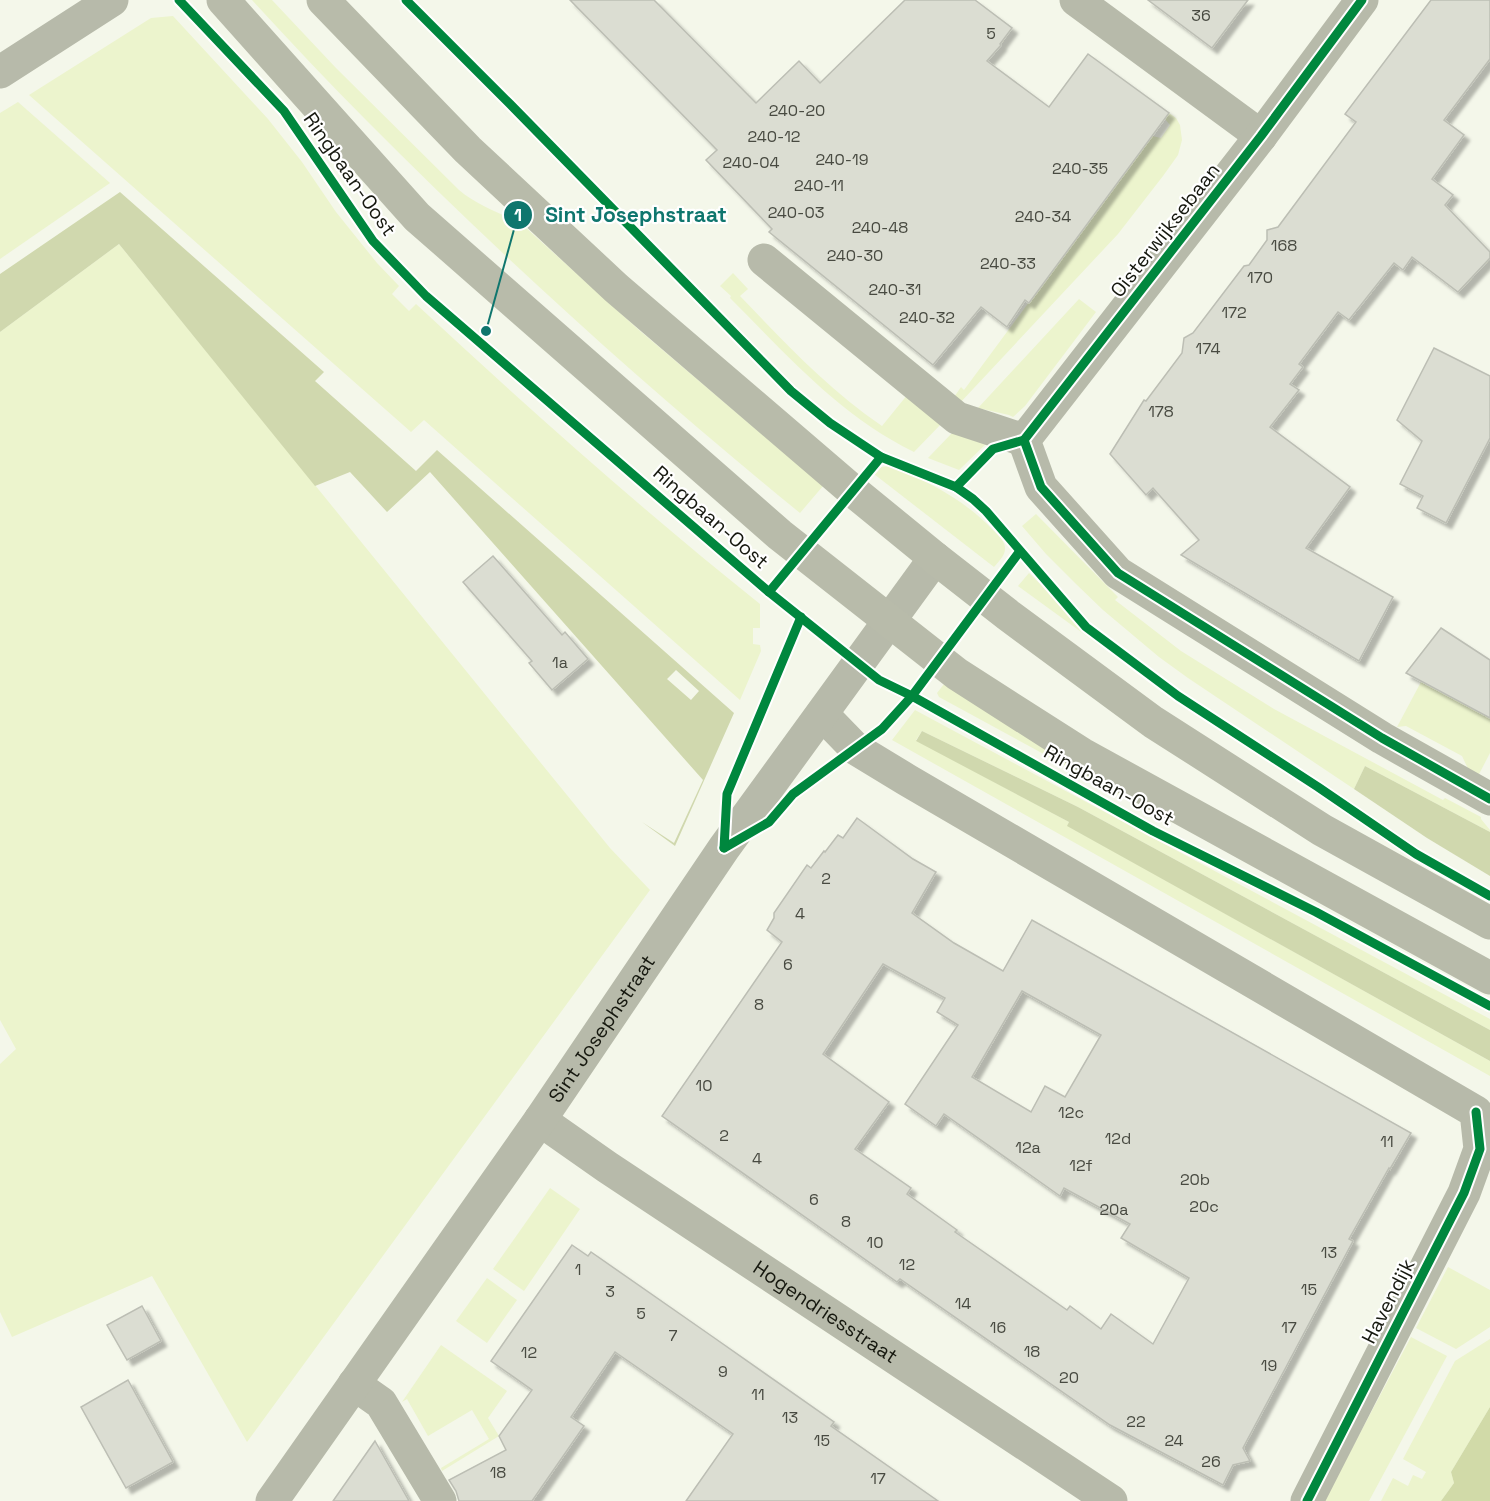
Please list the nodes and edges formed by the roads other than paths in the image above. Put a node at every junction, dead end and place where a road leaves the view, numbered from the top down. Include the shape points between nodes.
1 (112, 0) edge
2 (223, 0) edge
3 (323, 0) edge
4 (1076, 0) edge
5 (1362, 0) edge
6 (0, 72) edge
7 (1261, 136) junction
8 (764, 260) dead end
9 (1024, 440) junction
10 (935, 558) junction
11 (889, 620) junction
12 (822, 714) junction
13 (1490, 799) edge
14 (1490, 923) edge
15 (1490, 978) edge
16 (540, 1120) junction
17 (354, 1384) junction
18 (272, 1501) edge
19 (440, 1501) edge
20 (1111, 1501) edge
21 (1307, 1501) edge

1 - 6 street
2 - 11 main road, Ringbaan-Oost via 417,217 780,535
3 - 10 main road via 468,150 616,288
4 - 7 street
5 - 7 street, Oisterwijksebaan
7 - 9 street, Oisterwijksebaan
8 - 9 street via 957,418
9 - 13 street via 1041,487 1118,573 1382,738
10 - 11 street, Sint Josephstraat
10 - 14 main road via 1153,722 1322,830
11 - 12 street, Sint Josephstraat
11 - 15 main road, Ringbaan-Oost via 957,674 1082,754
12 - 16 street, Sint Josephstraat via 724,848
12 - 21 street, Havendijk via 856,749 1476,1112 1480,1149 1464,1192
16 - 17 street, Sint Josephstraat
16 - 20 street, Hogendriesstraat
17 - 18 street, Sint Josephstraat
17 - 19 street via 381,1403

